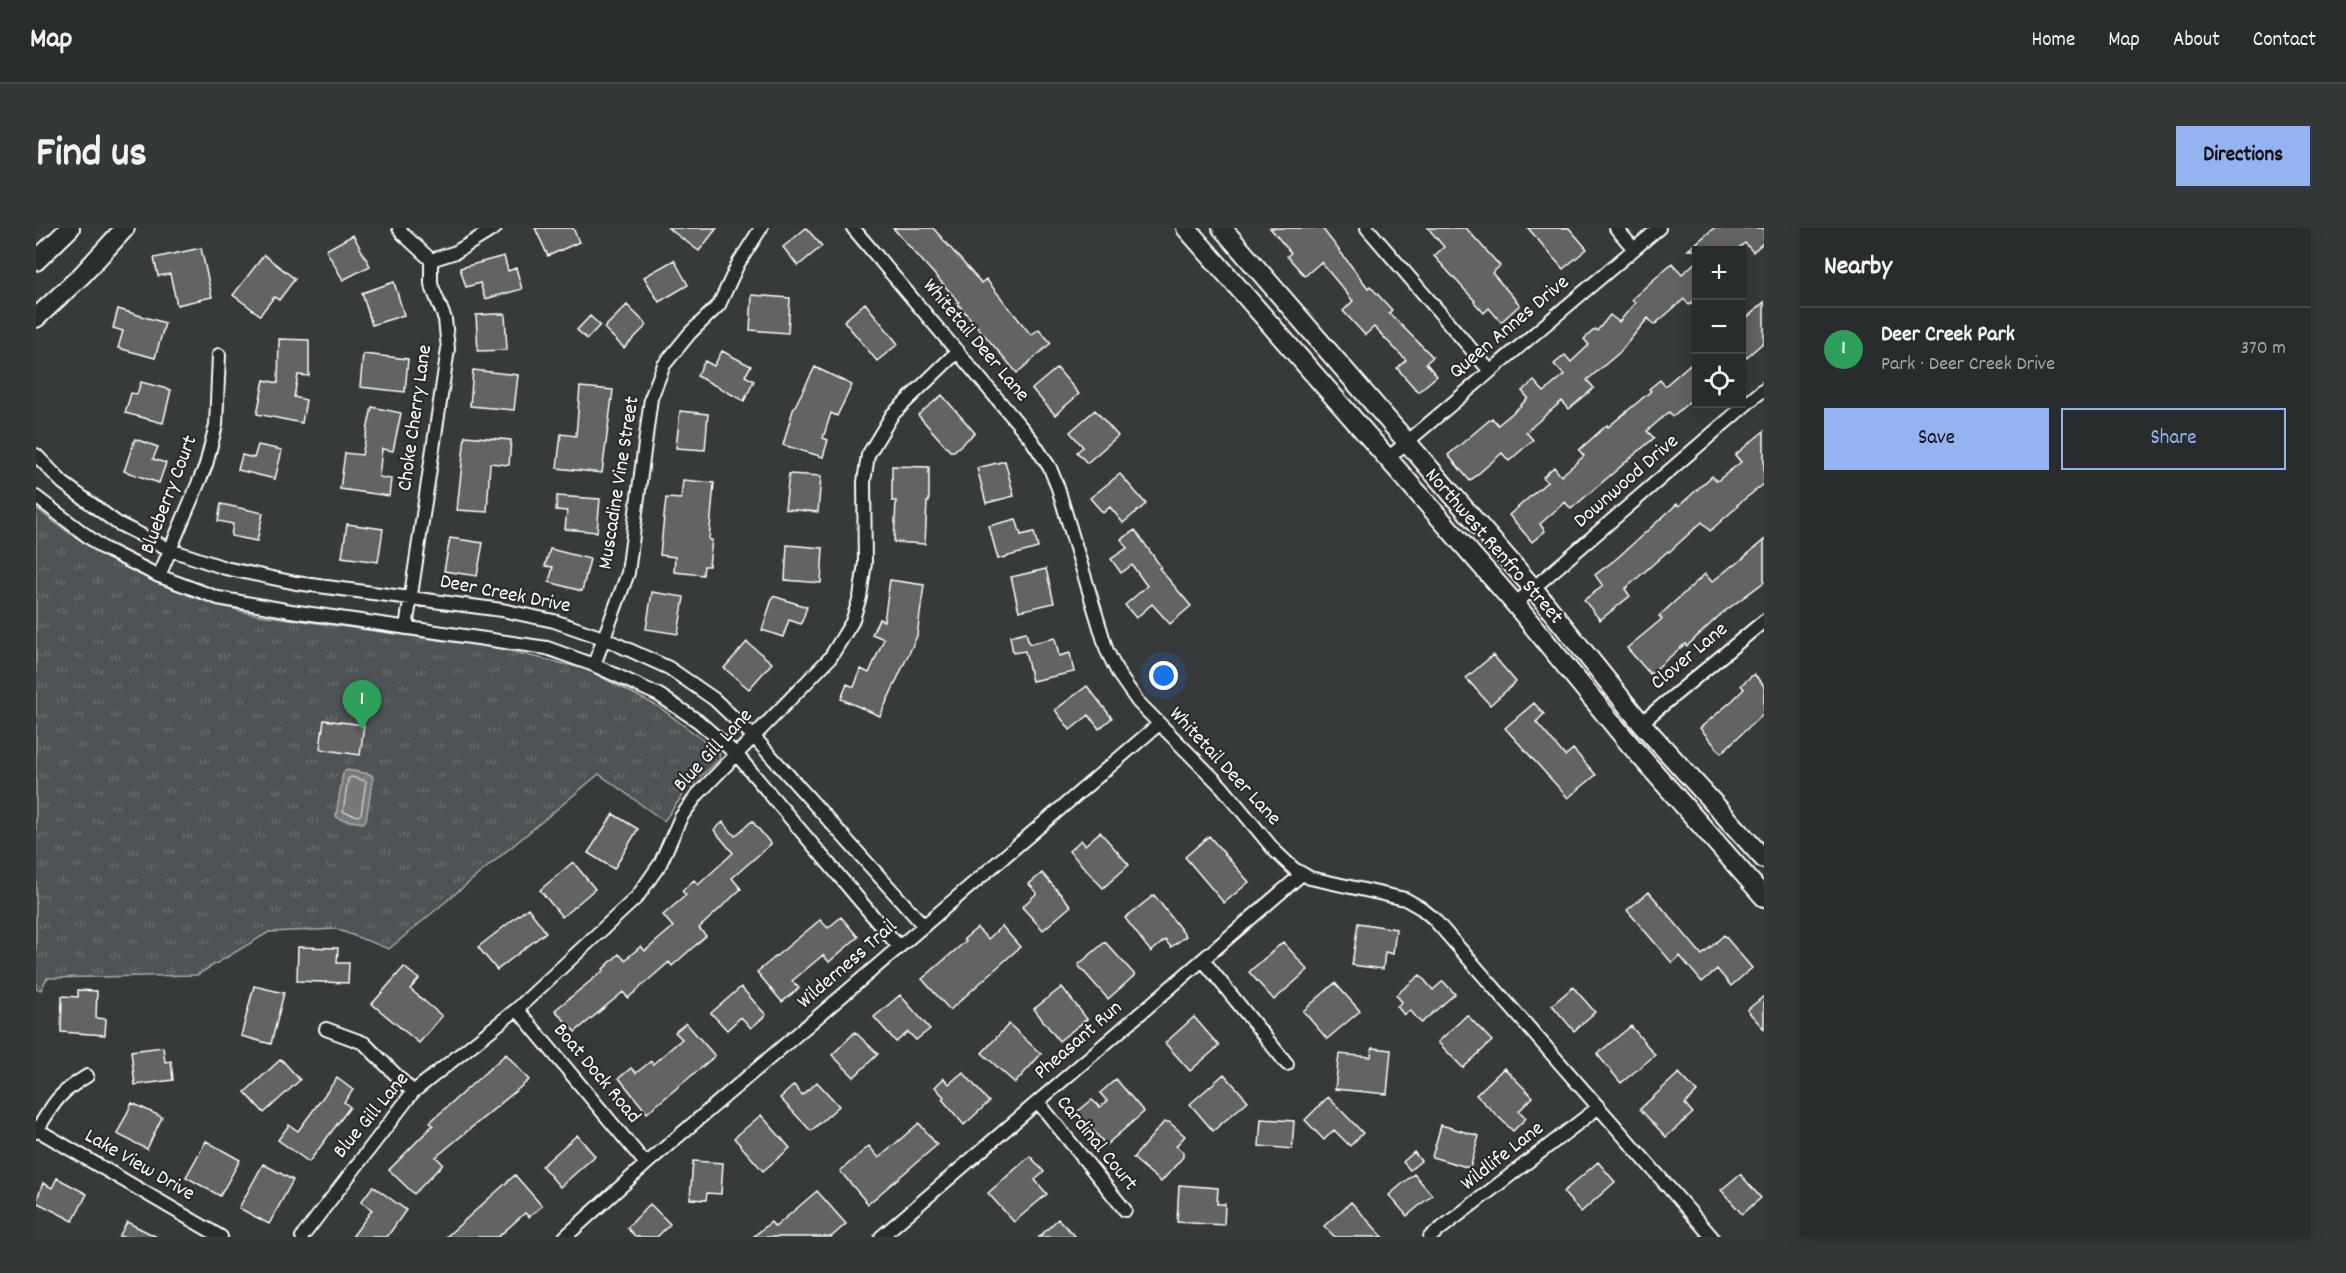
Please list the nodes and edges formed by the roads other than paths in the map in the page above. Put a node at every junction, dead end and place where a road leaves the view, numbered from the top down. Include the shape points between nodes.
1 (70, 228) edge
2 (124, 228) edge
3 (399, 228) edge
4 (495, 228) edge
5 (761, 228) edge
6 (854, 228) edge
7 (1186, 228) edge
8 (1222, 228) edge
9 (1367, 228) edge
10 (1616, 228) edge
11 (1659, 228) edge
12 (1634, 249) junction
13 (431, 260) junction
14 (36, 261) edge
15 (36, 318) edge
16 (958, 351) junction
17 (219, 355) dead end
18 (1490, 371) junction
19 (1764, 389) edge
20 (1407, 442) junction
21 (36, 455) edge
22 (1387, 459) junction
23 (36, 497) edge
24 (171, 550) junction
25 (159, 576) junction
26 (1533, 588) junction
27 (410, 598) junction
28 (1515, 604) junction
29 (1764, 621) edge
30 (406, 627) junction
31 (603, 638) junction
32 (594, 665) junction
33 (1641, 723) junction
34 (1159, 724) junction
35 (753, 736) junction
36 (737, 755) junction
37 (1764, 859) edge
38 (1302, 874) junction
39 (1764, 897) edge
40 (924, 926) junction
41 (899, 947) junction
42 (1203, 960) junction
43 (517, 1009) junction
44 (326, 1029) dead end
45 (1287, 1064) dead end
46 (87, 1076) dead end
47 (413, 1092) junction
48 (1038, 1102) junction
49 (1599, 1107) junction
50 (36, 1130) edge
51 (646, 1164) junction
52 (1125, 1210) dead end
53 (573, 1235) edge
54 (1436, 1235) edge
55 (221, 1237) edge
56 (302, 1237) edge
57 (880, 1237) edge
58 (1712, 1237) edge

1 - 14 main road
2 - 15 main road
3 - 13 street
4 - 13 street via 456,252
5 - 31 street, Muscadine Vine Street via 719,305 664,365 651,398 628,573
6 - 16 street, Whitetail Deer Lane
7 - 22 main road, Northwest Renfro Street
8 - 20 main road, Northwest Renfro Street
9 - 18 street
10 - 12 street
11 - 12 street, Queen Annes Drive
12 - 18 street, Queen Annes Drive
13 - 27 street, Choke Cherry Lane via 431,284 445,319 448,349
16 - 34 street, Whitetail Deer Lane via 1050,468 1107,651 1138,702
16 - 35 street, Blue Gill Lane via 892,415 868,455 865,563 852,622 830,658
17 - 24 street, Blueberry Court via 216,425 206,465
18 - 20 street, Queen Annes Drive
19 - 26 street, Downwood Drive
20 - 22 street, Queen Annes Drive
20 - 26 main road, Northwest Renfro Street
21 - 24 street, Deer Creek Drive via 63,483 117,523
22 - 28 main road, Northwest Renfro Street
23 - 25 street via 103,548
24 - 25 street, Blueberry Court
24 - 27 street, Deer Creek Drive via 225,568
25 - 30 street via 218,598
26 - 28 street, Downwood Drive
26 - 33 main road, Northwest Renfro Street
27 - 30 street, Choke Cherry Lane
27 - 31 street, Deer Creek Drive via 513,612
28 - 39 main road, Northwest Renfro Street
29 - 33 street, Clover Lane
30 - 32 street via 548,648
31 - 32 street, Muscadine Vine Street
31 - 35 street, Deer Creek Drive via 669,668 714,699
32 - 36 street via 658,695 698,721
33 - 37 main road, Northwest Renfro Street
34 - 38 street, Whitetail Deer Lane via 1222,787 1275,851
34 - 40 street, Wilderness Trail
35 - 36 street, Blue Gill Lane
35 - 40 street, Deer Creek Drive
36 - 41 street
36 - 43 street, Blue Gill Lane via 681,817 660,864 637,897
38 - 42 street, Pheasant Run
38 - 49 street, Whitetail Deer Lane via 1405,898 1421,908
40 - 41 street, Wilderness Trail
41 - 51 street, Wilderness Trail
42 - 45 street
42 - 48 street, Pheasant Run
43 - 47 street, Blue Gill Lane
43 - 51 street, Boat Dock Road
44 - 47 street via 364,1043
46 - 50 street via 54,1100
47 - 56 street, Blue Gill Lane
48 - 52 street, Cardinal Court
48 - 57 street, Pheasant Run
49 - 54 street, Wildlife Lane
49 - 58 street, Whitetail Deer Lane
50 - 55 street, Lake View Drive
51 - 53 street, Wilderness Trail

